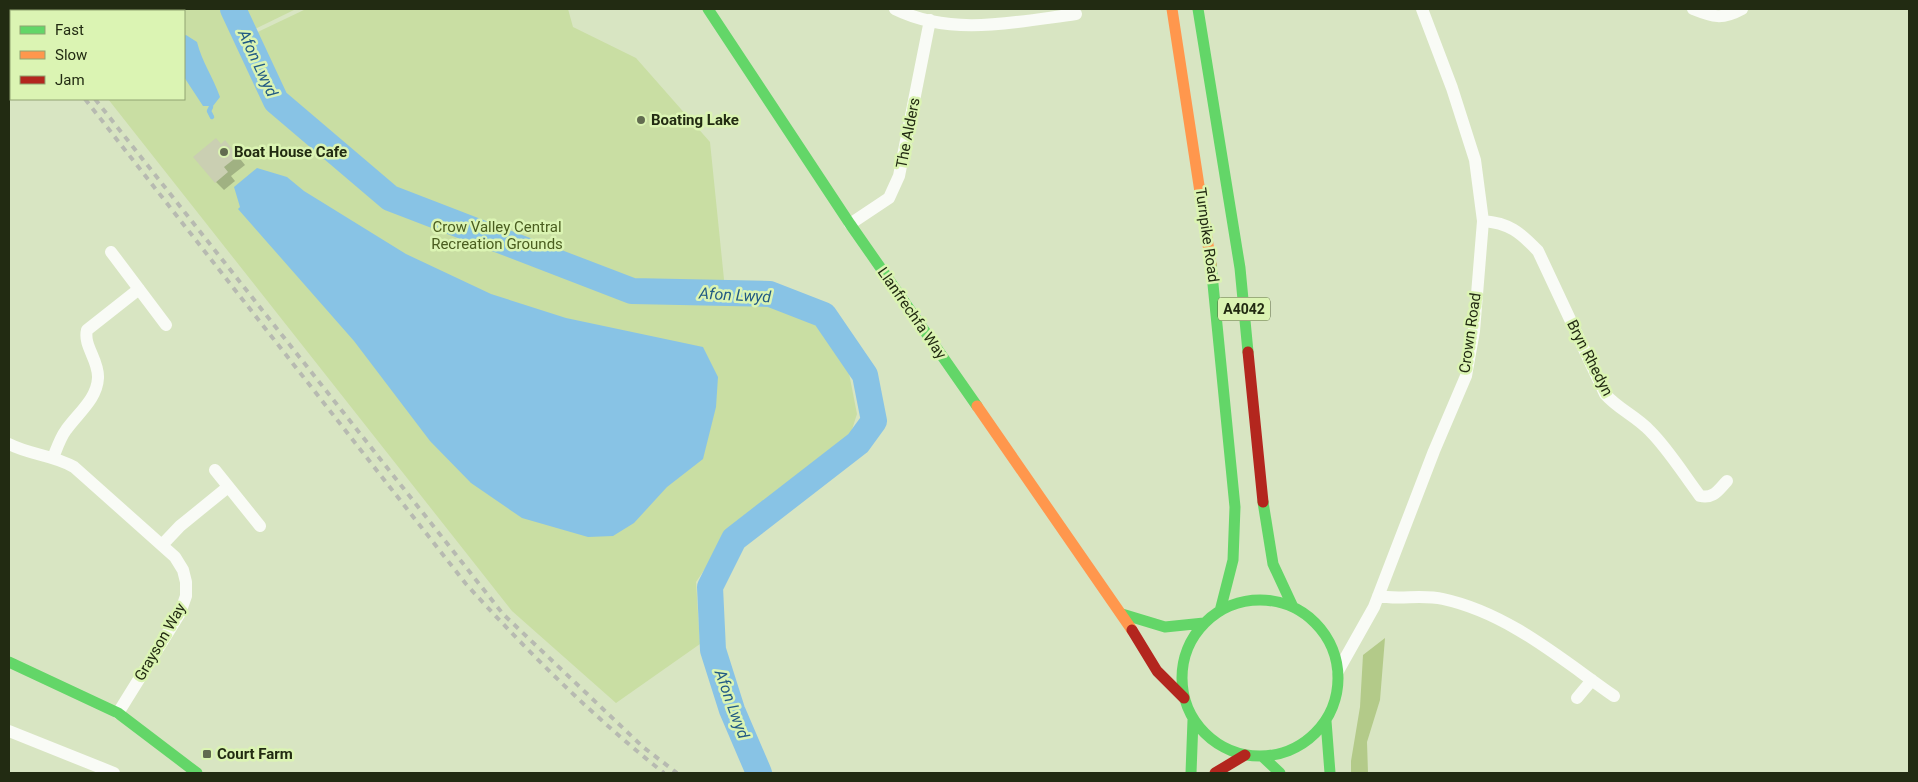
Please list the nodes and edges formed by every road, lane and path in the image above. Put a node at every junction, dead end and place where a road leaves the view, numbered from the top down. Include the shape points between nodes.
1 (708, 9) edge
2 (895, 9) edge
3 (1172, 9) edge
4 (1198, 9) edge
5 (1422, 9) edge
6 (1693, 9) edge
7 (1742, 9) edge
8 (1076, 14) dead end
9 (930, 20) junction
10 (1483, 221) junction
11 (850, 224) junction
12 (111, 252) dead end
13 (139, 289) junction
14 (166, 324) dead end
15 (9, 444) edge
16 (53, 458) junction
17 (215, 470) dead end
18 (1727, 480) dead end
19 (228, 487) junction
20 (260, 526) dead end
21 (162, 545) junction
22 (1376, 602) junction
23 (1292, 607) junction
24 (1220, 611) junction
25 (1122, 614) junction
26 (1204, 623) junction
27 (9, 662) edge
28 (1338, 671) junction
29 (1592, 680) junction
30 (1614, 696) dead end
31 (1184, 698) junction
32 (1577, 698) dead end
33 (118, 713) junction
34 (1193, 720) junction
35 (1326, 721) junction
36 (9, 731) edge
37 (1245, 755) junction
38 (1263, 757) junction
39 (114, 773) edge
40 (196, 773) edge
41 (1191, 773) edge
42 (1214, 773) edge
43 (1280, 773) edge
44 (1330, 773) edge

1 - 11 main road, Llanfrechfa Way
2 - 9 street
3 - 24 main road, Turnpike Road / A4042 via 1210,254 1235,507 1233,560
4 - 23 main road, Turnpike Road / A4042 via 1240,268 1263,507 1273,564
5 - 10 street, Crown Road via 1475,160
6 - 7 street via 1714,17
8 - 9 street via 978,27
9 - 11 street, The Alders via 899,176 889,198
10 - 18 street, Bryn Rhedyn via 1500,222 1521,233 1538,251 1605,394 1616,407 1651,431 1700,496 1713,496
10 - 22 street, Crown Road via 1474,331 1466,376
11 - 25 main road, Llanfrechfa Way
12 - 13 street
13 - 14 street
13 - 16 street via 87,330 86,340 98,369 97,385 90,400 65,432
15 - 16 street, Grayson Way
16 - 21 street, Grayson Way via 74,466
17 - 19 street
19 - 20 street
19 - 21 street
21 - 33 street, Grayson Way via 183,570 186,596 180,613
22 - 28 street, Crown Road
22 - 29 street via 1442,599 1482,611 1516,627
23 - 24 main road via 1256,600 1237,603
23 - 28 main road via 1310,618 1324,633 1334,651
24 - 26 main road
25 - 26 main road via 1165,627
25 - 31 main road, Llanfrechfa Way via 1157,671
26 - 31 main road via 1184,658 1181,682
27 - 33 main road
28 - 35 main road via 1336,697
29 - 30 street
29 - 32 street
31 - 34 main road
33 - 40 main road
34 - 37 main road via 1215,743
34 - 41 main road
35 - 38 main road via 1314,736 1299,746
35 - 44 main road
36 - 39 street
37 - 38 main road
37 - 42 main road
38 - 43 main road

